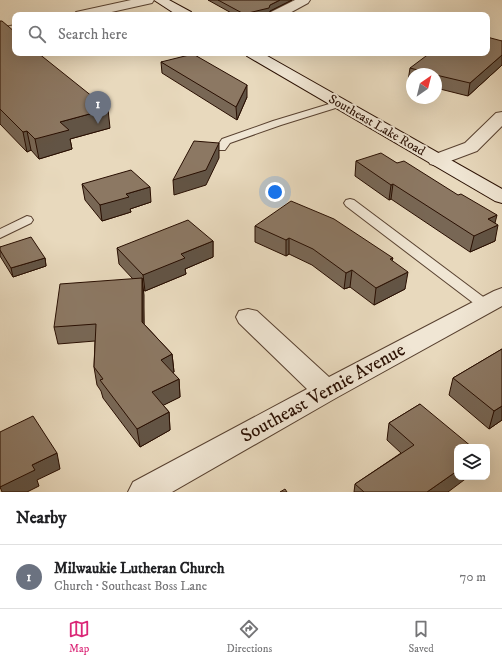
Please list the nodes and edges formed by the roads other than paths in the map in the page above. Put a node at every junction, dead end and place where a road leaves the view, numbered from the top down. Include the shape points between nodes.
1 (148, 0) edge
2 (160, 0) edge
3 (304, 0) edge
4 (94, 12) edge
5 (181, 12) edge
6 (282, 12) edge
7 (12, 30) edge
8 (0, 32) edge
9 (257, 56) edge
10 (339, 104) junction
11 (502, 117) edge
12 (221, 148) dead end
13 (437, 160) junction
14 (502, 197) edge
15 (350, 203) dead end
16 (27, 220) dead end
17 (0, 234) edge
18 (494, 301) edge
19 (248, 317) dead end
20 (326, 391) junction
21 (144, 492) edge

1 - 4 street
2 - 5 street
3 - 6 street
7 - 8 street
9 - 10 street, Southeast Lake Road
10 - 12 lane via 226,141
10 - 13 street, Southeast Lake Road
11 - 13 street via 471,147
13 - 14 street, Southeast Lake Road
15 - 18 lane
16 - 17 lane
18 - 20 street, Southeast Vernie Avenue
19 - 20 street
20 - 21 street, Southeast Vernie Avenue

